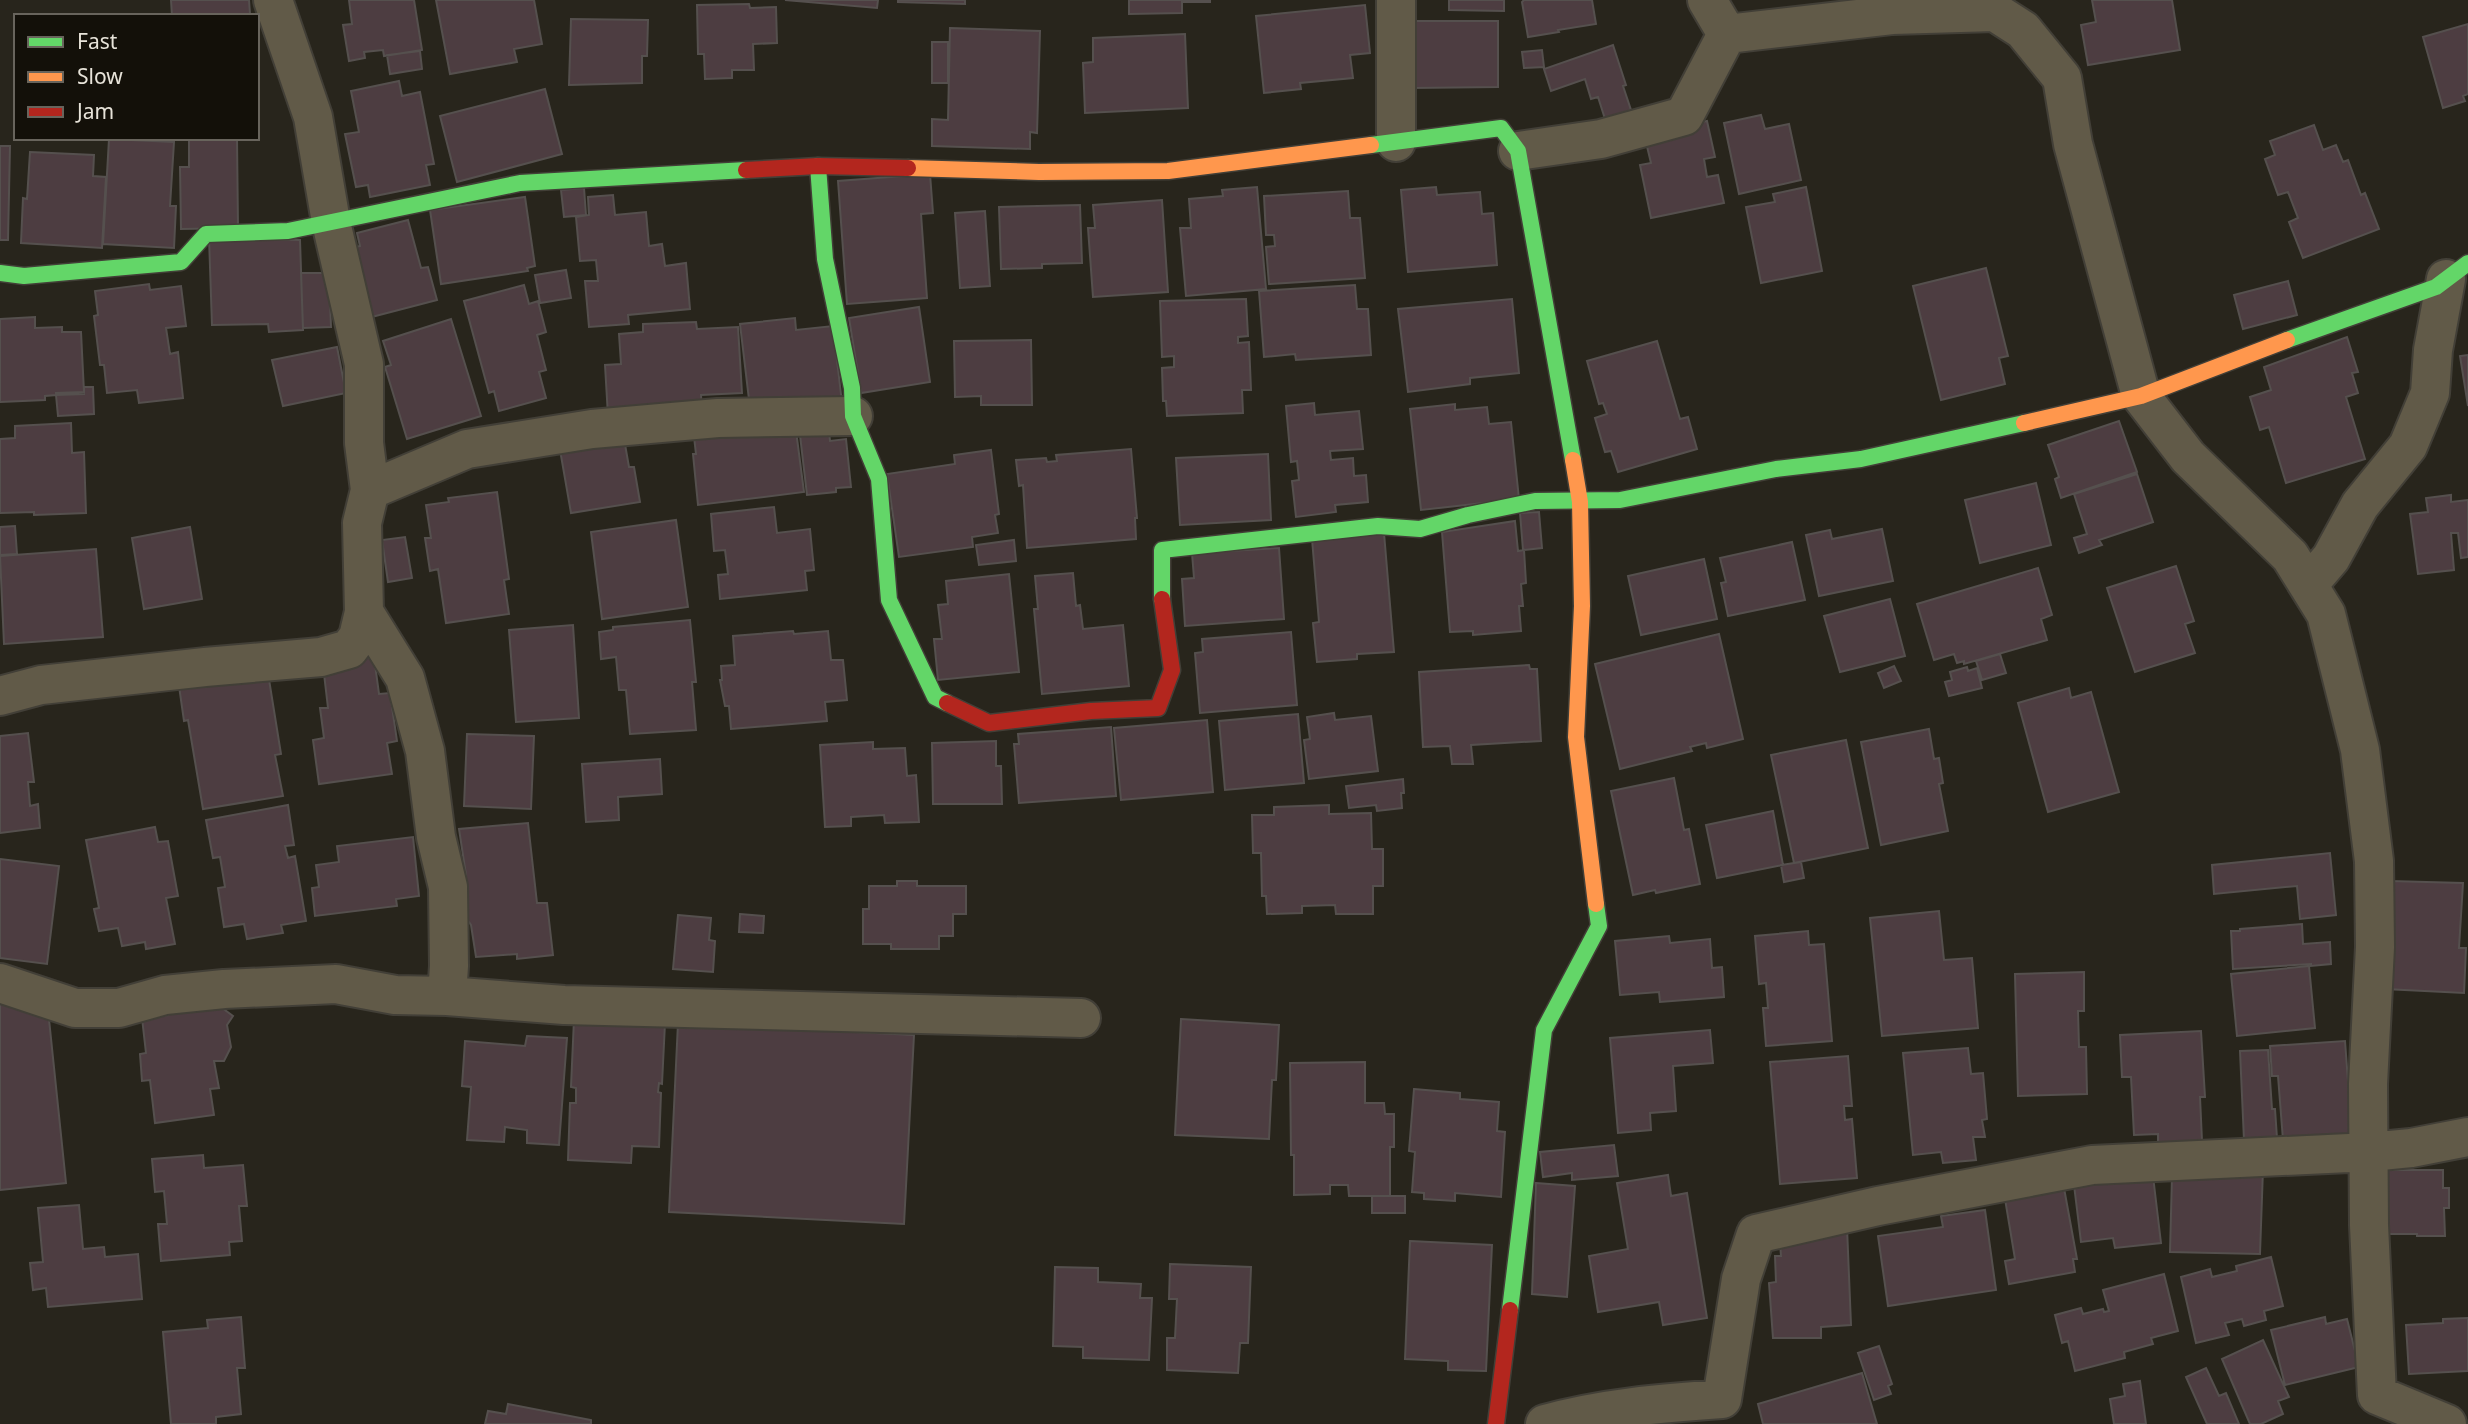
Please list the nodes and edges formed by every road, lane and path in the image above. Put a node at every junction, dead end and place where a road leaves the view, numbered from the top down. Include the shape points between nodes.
1 (273, 0) edge
2 (1396, 0) edge
3 (1707, 0) edge
4 (1727, 34) junction
5 (1396, 142) junction
6 (1518, 151) junction
7 (818, 166) junction
8 (331, 222) junction
9 (2457, 271) edge
10 (0, 273) edge
11 (2141, 396) junction
12 (853, 416) junction
13 (370, 490) junction
14 (1580, 502) junction
15 (2308, 585) junction
16 (364, 612) junction
17 (0, 696) edge
18 (0, 983) edge
19 (447, 996) junction
20 (1081, 1018) dead end
21 (2468, 1137) edge
22 (2370, 1152) junction
23 (1496, 1424) edge
24 (1545, 1424) edge
25 (2447, 1424) edge

1 - 8 street via 313,117
2 - 5 street
3 - 4 street
4 - 6 street via 1684,116 1601,139
4 - 11 street via 1892,15 1995,12 2023,30 2062,78 2073,144
5 - 6 street via 1501,128
5 - 7 street via 1168,171
6 - 14 street
7 - 8 street via 520,183
7 - 12 street via 825,259 852,388
8 - 10 street via 288,231 206,234 181,262 24,276
8 - 13 street via 364,364 364,443
9 - 11 street via 2436,287
9 - 15 street via 2433,350 2430,393 2408,446 2360,505 2332,558
11 - 14 street via 1861,459 1776,469 1620,500
11 - 15 street via 2188,457 2290,556
12 - 13 street via 718,418 592,429 467,449
12 - 14 street via 879,480 889,600 935,697 989,723 1158,708 1172,670 1161,550 1378,526 1420,529 1535,501
13 - 16 street via 362,523
14 - 23 street via 1582,606 1576,737 1599,926 1544,1030
15 - 22 street via 2326,614 2360,750 2374,861
16 - 17 street via 349,649 321,657 41,685
16 - 19 street via 405,678 425,751 436,838 448,887
18 - 19 street via 75,1007 120,1008 165,995 336,984 395,995
19 - 20 street via 564,1005
21 - 22 street
22 - 24 street via 2092,1165 1756,1234 1741,1279 1722,1399 1579,1414
22 - 25 street via 2377,1395

